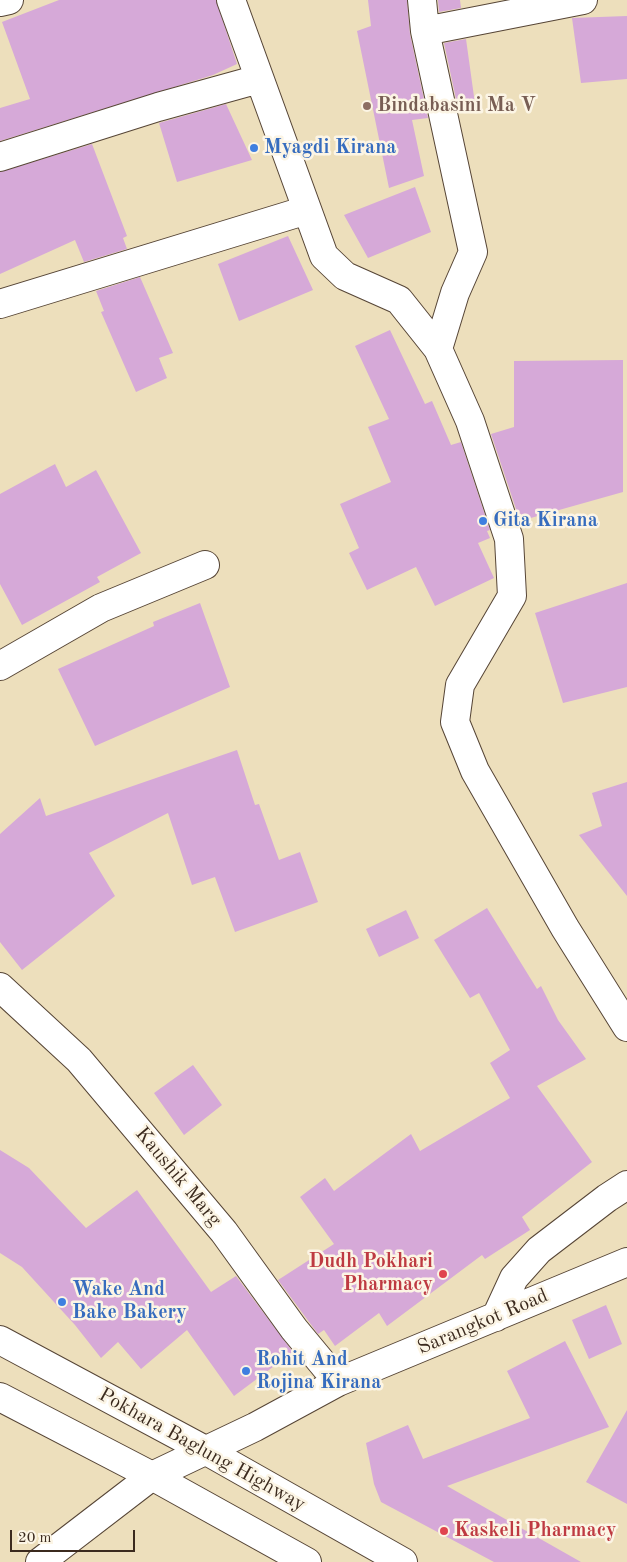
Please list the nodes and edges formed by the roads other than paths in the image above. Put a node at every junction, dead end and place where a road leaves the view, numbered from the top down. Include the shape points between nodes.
1 (9, 0) edge
2 (230, 0) edge
3 (422, 0) edge
4 (583, 0) edge
5 (0, 2) edge
6 (425, 31) junction
7 (259, 79) junction
8 (0, 157) edge
9 (307, 210) junction
10 (0, 304) edge
11 (438, 348) junction
12 (204, 565) dead end
13 (0, 666) edge
14 (0, 987) edge
15 (627, 1027) edge
16 (627, 1185) edge
17 (627, 1262) edge
18 (496, 1317) junction
19 (0, 1340) edge
20 (338, 1382) junction
21 (0, 1397) edge
22 (205, 1450) junction
23 (152, 1476) junction
24 (40, 1562) edge
25 (307, 1562) edge
26 (403, 1562) edge

1 - 5 main road
2 - 7 main road
3 - 6 main road
4 - 6 main road
6 - 11 main road via 473,252 455,293
7 - 8 main road
7 - 9 main road
9 - 10 main road
9 - 11 main road via 324,256 346,276 399,300
11 - 15 main road via 470,421 510,539 512,596 460,685 455,722 475,772 565,928
12 - 13 main road via 100,608
14 - 20 main road, Kaushik Marg via 79,1060 224,1232 294,1329
16 - 18 main road via 539,1250 514,1278
17 - 18 main road, Sarangkot Road
18 - 20 main road, Sarangkot Road
19 - 22 main road, Pokhara Baglung Highway
20 - 22 main road, Sarangkot Road
21 - 23 main road
22 - 23 main road, Sarangkot Road
22 - 26 main road, Pokhara Baglung Highway
23 - 24 main road, Sarangkot Road
23 - 25 main road

